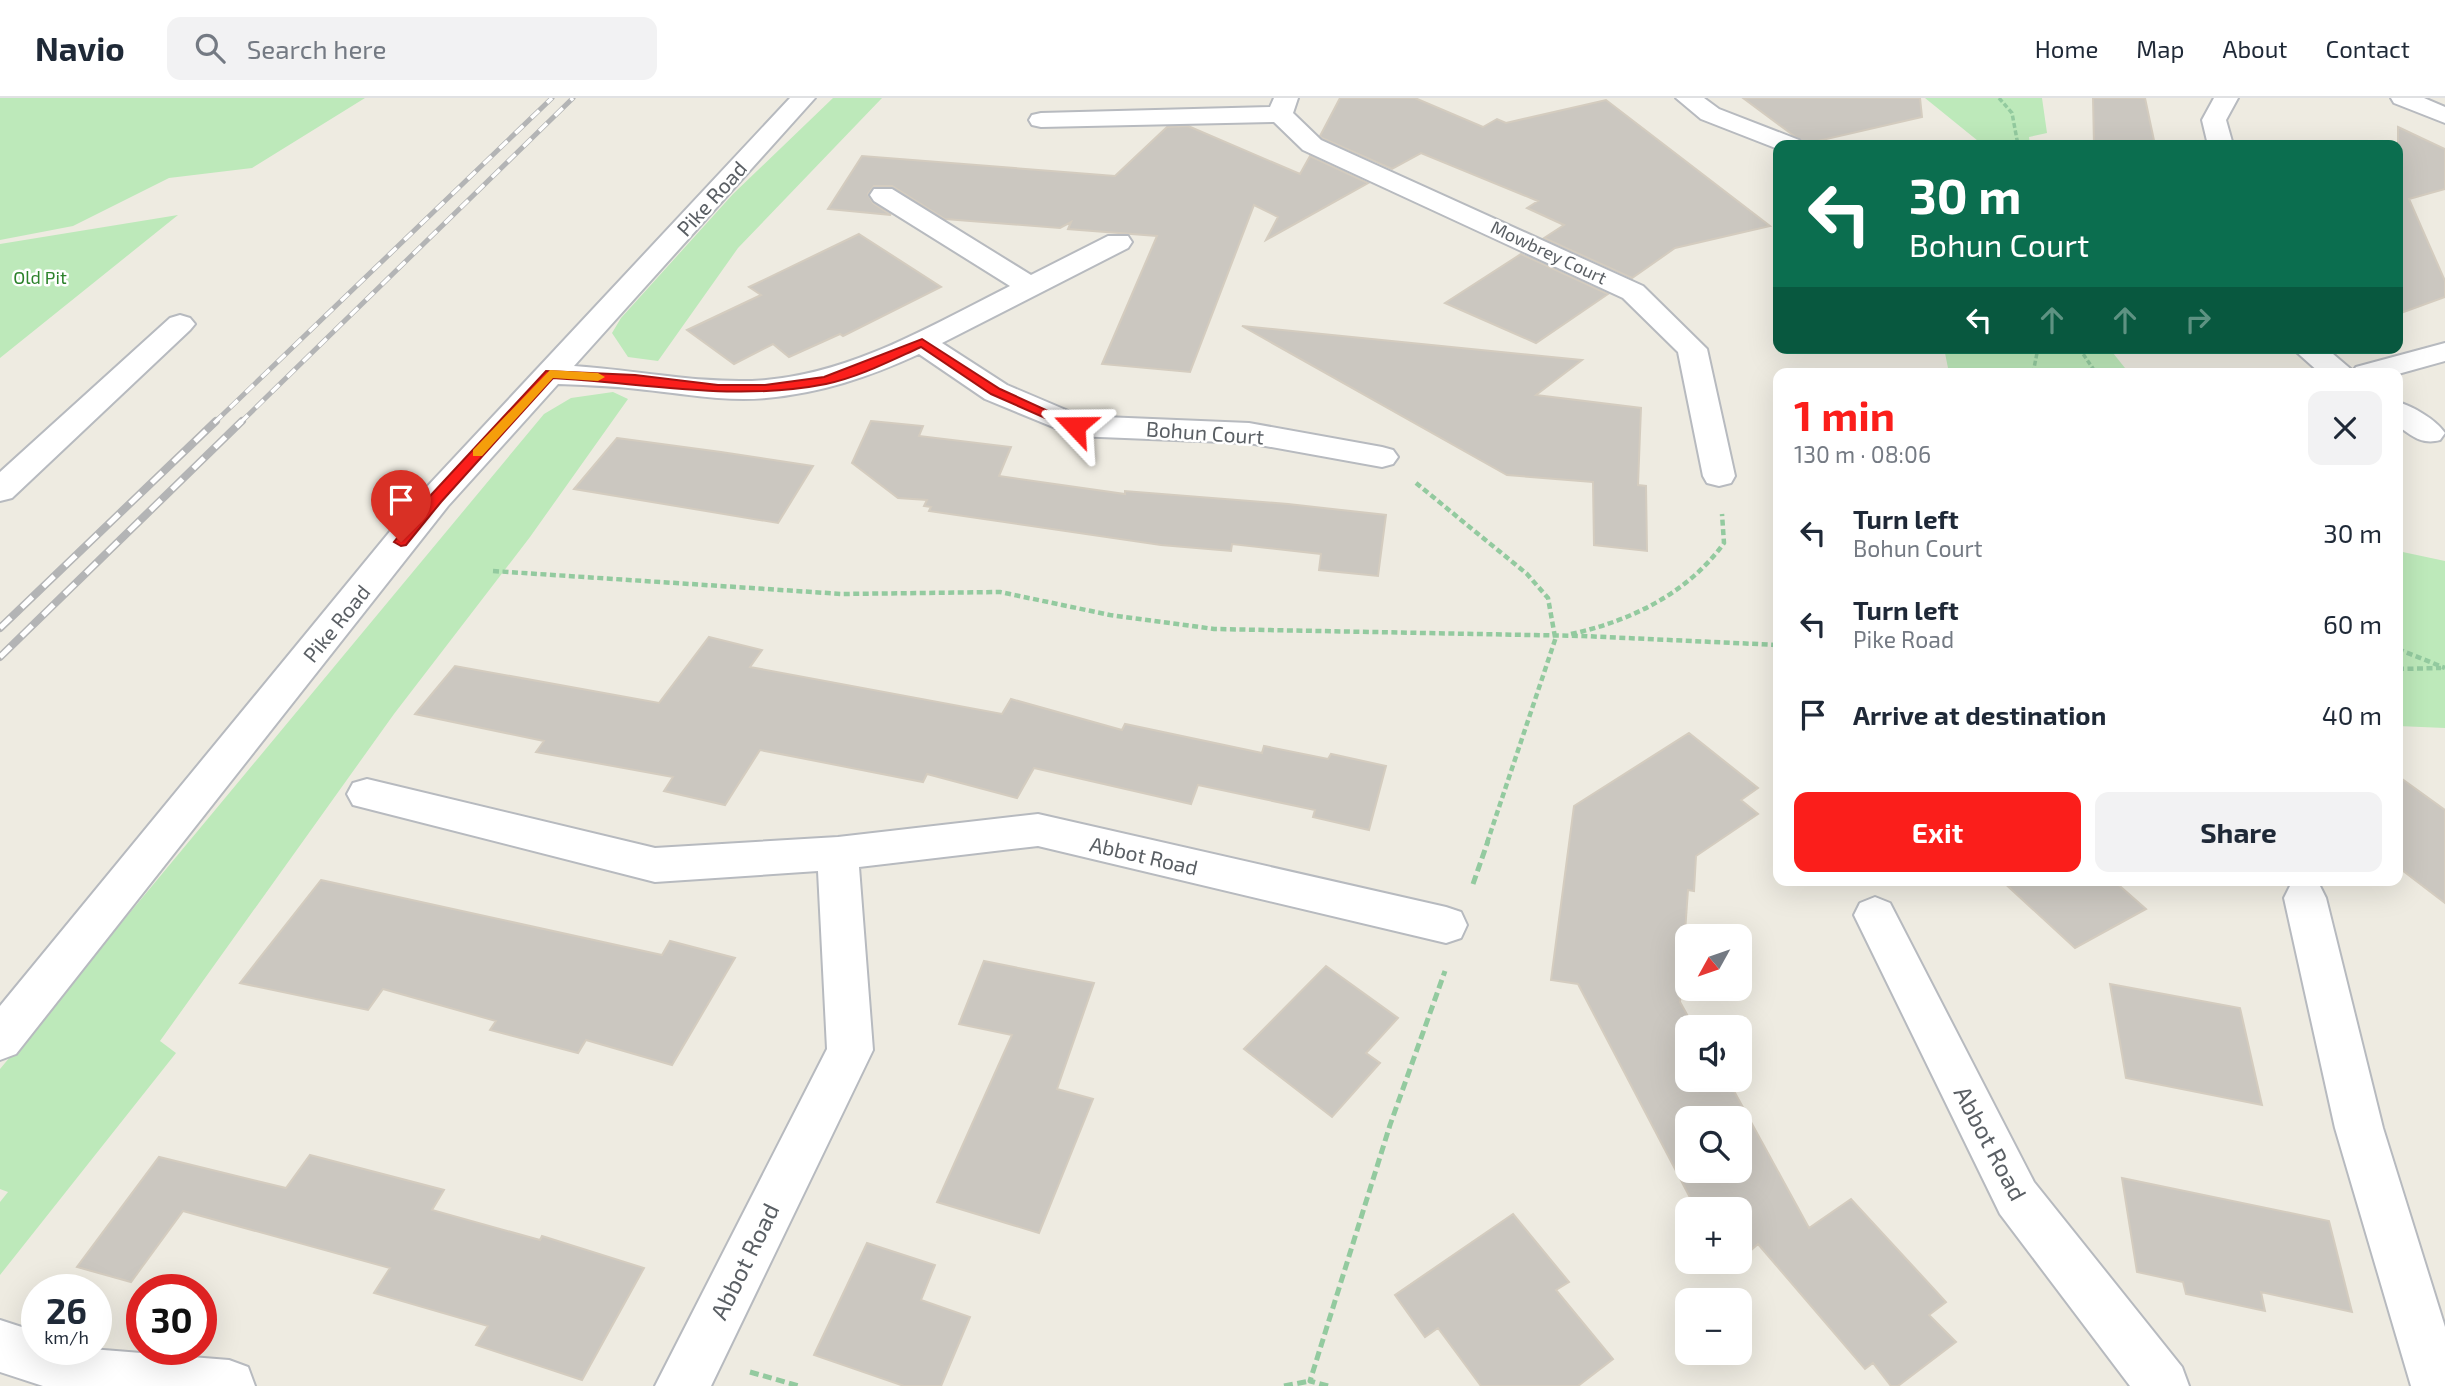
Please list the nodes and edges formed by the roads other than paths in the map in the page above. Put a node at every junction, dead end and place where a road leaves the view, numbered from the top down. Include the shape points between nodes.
1 (803, 98) edge
2 (1688, 98) edge
3 (2226, 98) edge
4 (2403, 98) edge
5 (1283, 106) edge
6 (2445, 116) edge
7 (1041, 120) dead end
8 (1777, 140) edge
9 (2220, 140) edge
10 (883, 195) dead end
11 (1118, 242) dead end
12 (1031, 287) junction
13 (180, 324) dead end
14 (922, 342) junction
15 (2445, 352) edge
16 (2315, 354) edge
17 (2333, 368) edge
18 (2386, 368) edge
19 (550, 374) junction
20 (2403, 415) edge
21 (2429, 433) dead end
22 (1382, 457) road end
23 (1719, 476) road end
24 (0, 490) edge
25 (367, 794) dead end
26 (838, 853) junction
27 (2305, 898) dead end
28 (1875, 915) dead end
29 (1452, 926) road end
30 (0, 1040) edge
31 (0, 1346) edge
32 (229, 1386) edge
33 (681, 1386) edge
34 (2163, 1386) edge
35 (2437, 1386) edge

1 - 19 street, Pike Road
2 - 8 street via 1710,114
3 - 9 street via 2214,120
4 - 6 street
5 - 7 street, Mowbrey Court
5 - 23 street, Mowbrey Court via 1312,145 1633,292 1692,349
10 - 12 street
11 - 12 street
12 - 14 street
13 - 24 street
14 - 19 street via 826,380 765,389
14 - 22 street, Bohun Court via 996,392 1075,426 1249,433
15 - 18 street
16 - 17 street
19 - 30 street, Pike Road via 436,498
20 - 21 street
25 - 26 street, Abbot Road via 655,865
26 - 29 street, Abbot Road via 1038,830
26 - 33 street, Abbot Road via 850,1050
27 - 35 street via 2359,1128
28 - 34 street, Abbot Road via 2017,1198
31 - 32 street via 96,1377

